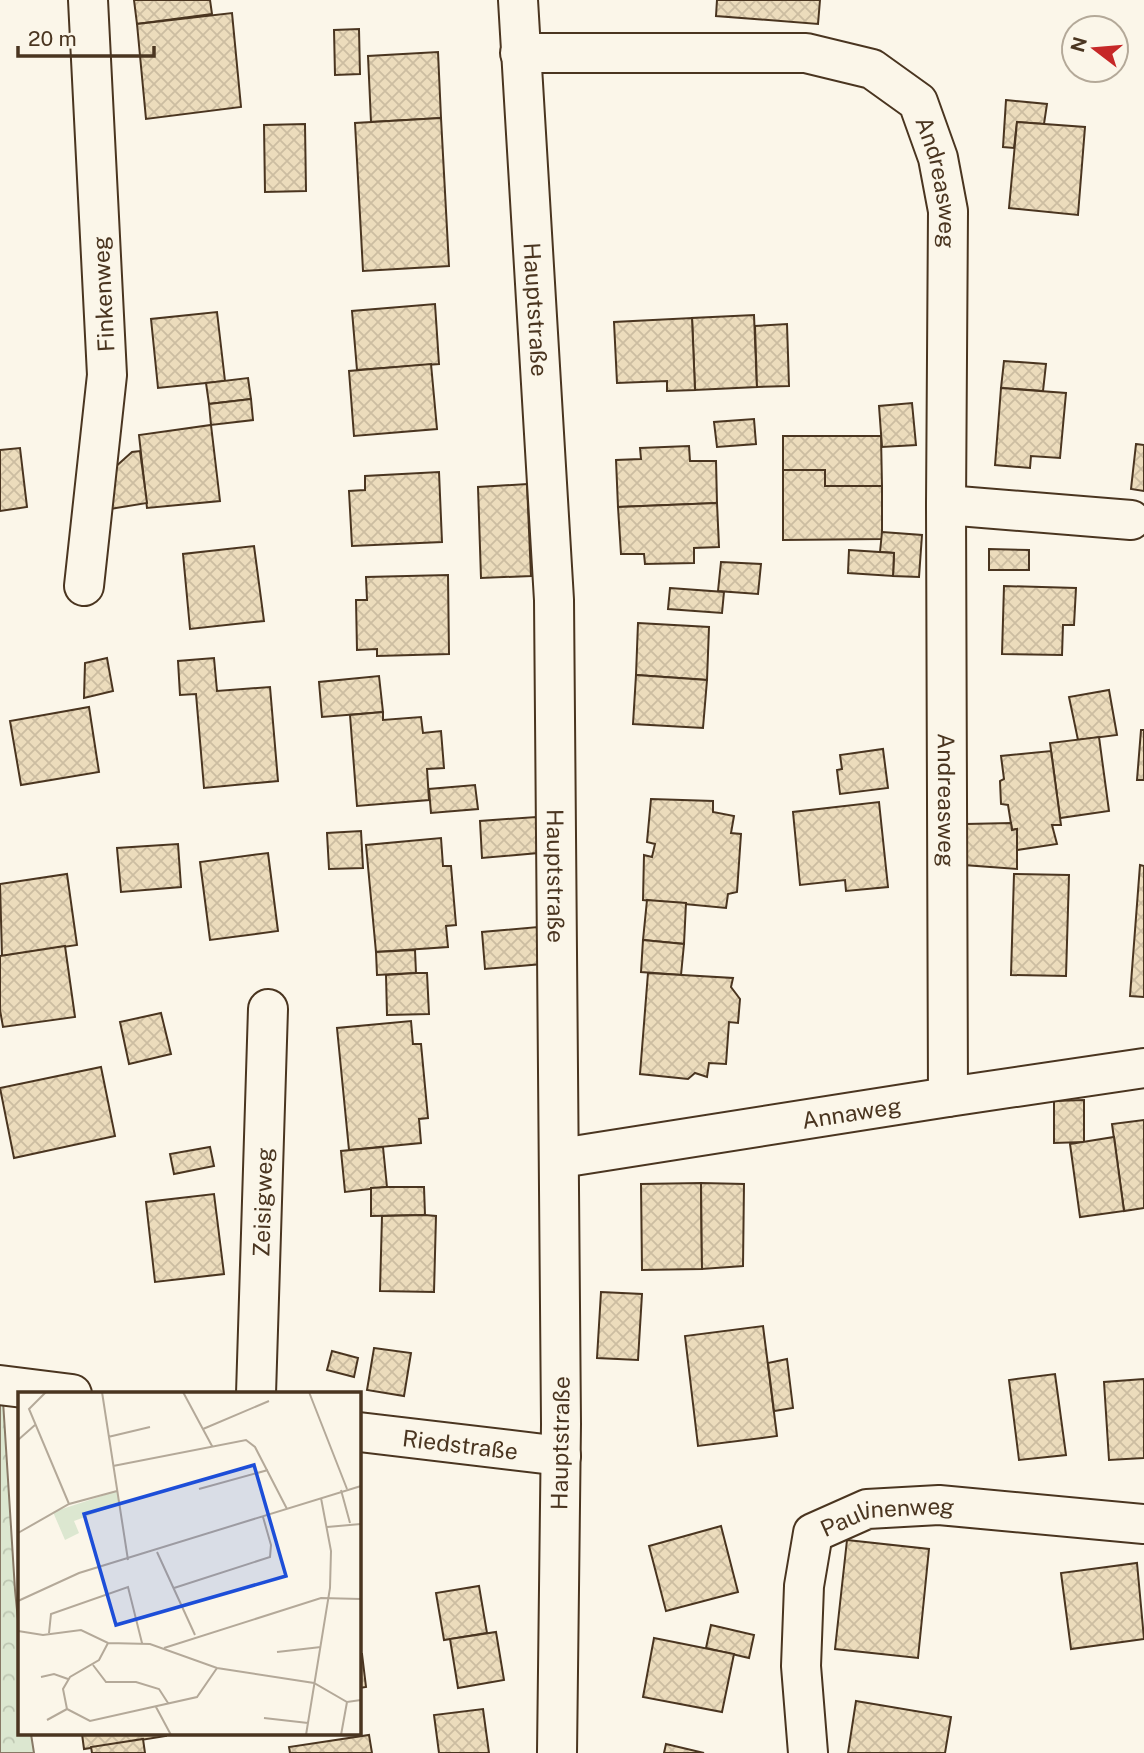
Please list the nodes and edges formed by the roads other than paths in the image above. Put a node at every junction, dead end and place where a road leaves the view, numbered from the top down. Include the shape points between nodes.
1 (88, 0) edge
2 (518, 0) edge
3 (520, 53) junction
4 (946, 505) junction
5 (1131, 520) dead end
6 (84, 586) dead end
7 (268, 1009) dead end
8 (1144, 1068) edge
9 (948, 1097) junction
10 (561, 1158) junction
11 (0, 1385) edge
12 (56, 1392) edge
13 (256, 1392) edge
14 (360, 1432) edge
15 (561, 1456) junction
16 (1144, 1524) edge
17 (557, 1753) edge
18 (808, 1753) edge

1 - 6 street, Finkenweg via 107,375
2 - 3 street, Hauptstraße
3 - 4 street, Andreasweg via 806,53 872,69 918,102 948,211
3 - 10 street, Hauptstraße via 554,600
4 - 5 street
4 - 9 street, Andreasweg
7 - 13 street, Zeisigweg
8 - 9 street, Annaweg
9 - 10 street, Annaweg
10 - 15 street, Hauptstraße
11 - 12 street
14 - 15 street, Riedstraße
15 - 17 street, Hauptstraße
16 - 18 street, Paulinenweg via 939,1505 867,1509 813,1533 804,1586 801,1666

